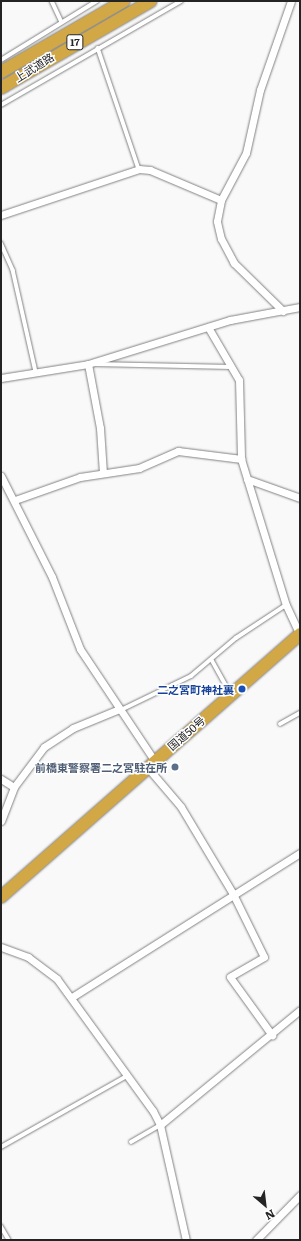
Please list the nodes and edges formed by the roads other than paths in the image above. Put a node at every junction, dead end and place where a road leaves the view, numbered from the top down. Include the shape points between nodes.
1 (52, 1) edge
2 (97, 1) edge
3 (124, 1) edge
4 (151, 1) edge
5 (182, 1) edge
6 (291, 1) edge
7 (62, 22) junction
8 (98, 48) junction
9 (1, 60) edge
10 (1, 72) edge
11 (1, 88) edge
12 (1, 105) edge
13 (139, 169) junction
14 (221, 200) junction
15 (1, 215) edge
16 (1, 243) edge
17 (300, 307) edge
18 (283, 310) junction
19 (208, 327) junction
20 (88, 364) junction
21 (231, 367) junction
22 (36, 372) junction
23 (1, 378) edge
24 (241, 459) junction
25 (103, 473) junction
26 (1, 476) edge
27 (247, 479) junction
28 (300, 498) edge
29 (15, 500) junction
30 (286, 605) junction
31 (300, 635) edge
32 (212, 660) junction
33 (230, 694) junction
34 (118, 711) junction
35 (300, 713) edge
36 (280, 724) dead end
37 (150, 763) junction
38 (1, 779) edge
39 (14, 787) junction
40 (1, 821) edge
41 (300, 853) edge
42 (233, 894) junction
43 (1, 897) edge
44 (1, 947) edge
45 (72, 997) junction
46 (300, 1010) edge
47 (272, 1035) junction
48 (128, 1075) junction
49 (160, 1125) junction
50 (131, 1142) dead end
51 (1, 1147) edge
52 (300, 1195) edge
53 (1, 1226) edge
54 (9, 1240) edge
55 (186, 1240) edge
56 (256, 1240) edge

1 - 7 lane
2 - 7 lane
3 - 10 highway, 上武道路 / 17
4 - 11 highway, 上武道路 / 17
5 - 8 lane
6 - 14 street via 260,90 246,153
7 - 9 lane
8 - 12 lane
8 - 13 lane
13 - 14 street via 150,170
13 - 15 street
14 - 18 street via 218,230 228,255
16 - 22 lane via 13,270
17 - 18 street
18 - 19 street
19 - 20 street
19 - 21 street
20 - 21 lane
20 - 22 street
20 - 25 street via 100,428
21 - 24 street via 239,380 241,395
22 - 23 street
24 - 25 street via 188,450 139,468
24 - 27 street
25 - 29 street
26 - 29 street
27 - 28 street
27 - 30 street
29 - 34 street via 52,577 80,649
30 - 31 street
30 - 32 lane via 236,638
31 - 33 highway, 国道50号
32 - 33 lane
32 - 34 lane via 191,676
33 - 37 highway, 国道50号
34 - 37 street
34 - 39 street via 52,742 34,758
35 - 36 lane
37 - 42 street via 181,807
37 - 43 highway, 国道50号
38 - 39 street
39 - 40 street
41 - 42 street
42 - 45 street
42 - 47 street via 264,957 230,977
44 - 45 street via 42,966
45 - 48 street
46 - 47 street
47 - 49 street
48 - 49 street
48 - 51 lane
49 - 50 lane
49 - 55 street
52 - 56 street
53 - 54 lane

